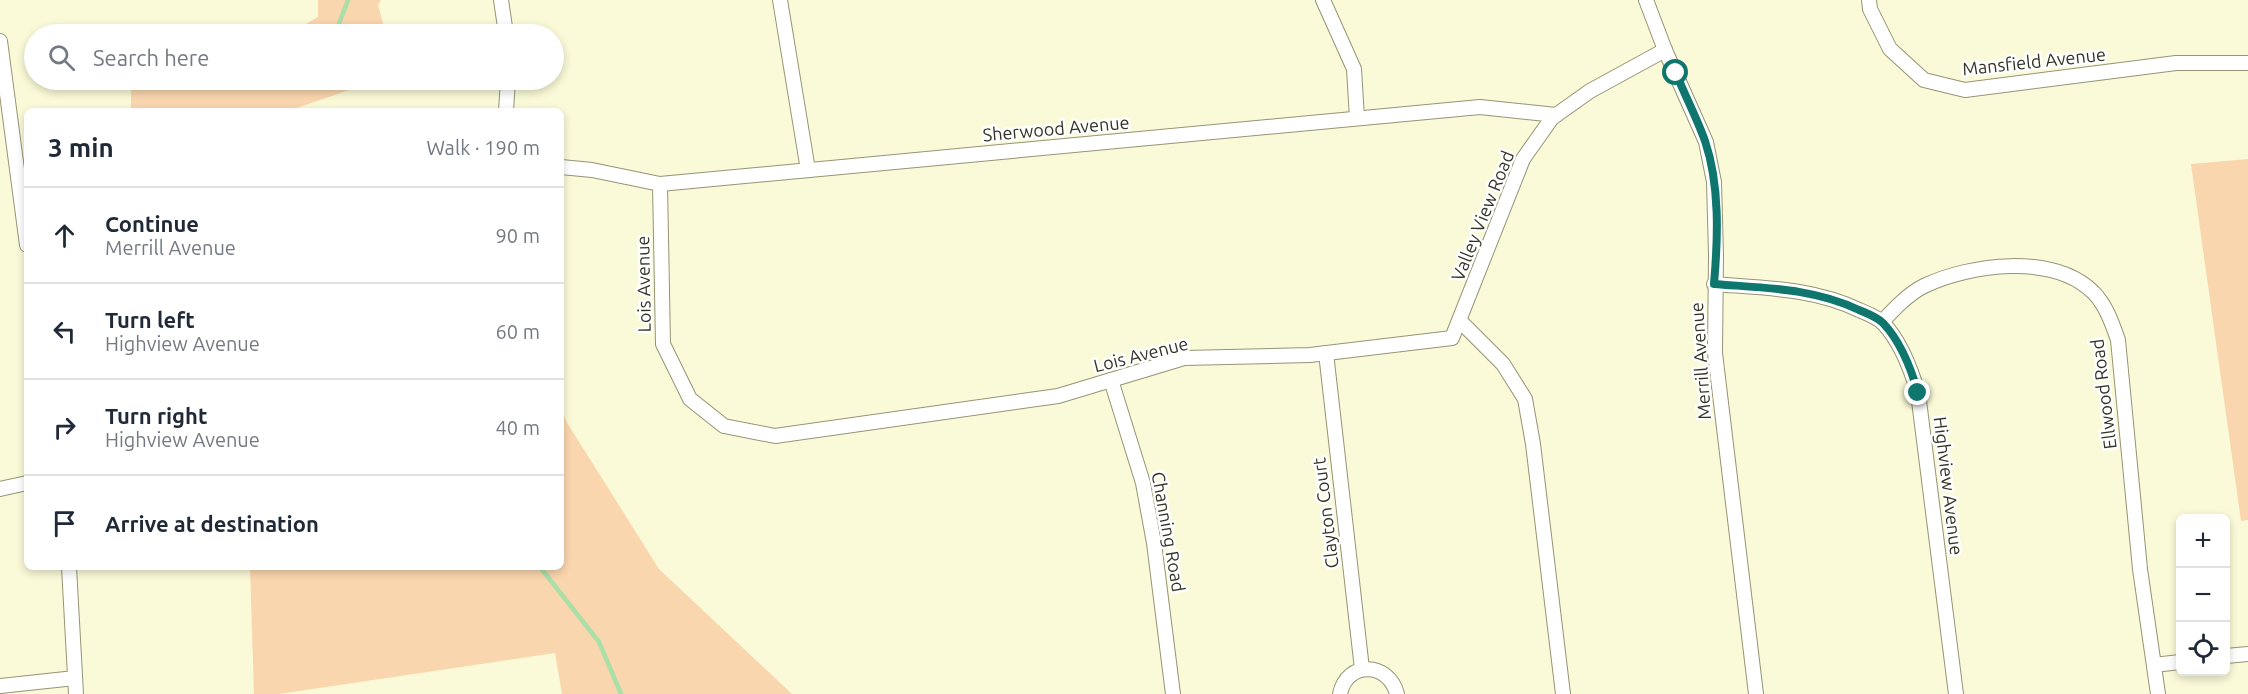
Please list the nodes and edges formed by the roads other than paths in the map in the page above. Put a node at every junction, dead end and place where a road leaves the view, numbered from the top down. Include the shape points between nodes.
1 (501, 0) edge
2 (780, 0) edge
3 (1323, 0) edge
4 (1646, 0) edge
5 (1869, 0) edge
6 (505, 24) edge
7 (0, 41) edge
8 (1665, 50) junction
9 (2248, 63) edge
10 (507, 90) edge
11 (506, 108) edge
12 (1556, 116) junction
13 (1357, 118) junction
14 (6, 128) edge
15 (564, 167) edge
16 (808, 170) junction
17 (660, 184) junction
18 (24, 228) edge
19 (1714, 284) junction
20 (1460, 321) junction
21 (1882, 322) junction
22 (1326, 353) junction
23 (1111, 380) junction
24 (24, 484) edge
25 (0, 489) edge
26 (69, 570) edge
27 (2248, 654) edge
28 (2230, 656) edge
29 (2176, 663) edge
30 (2154, 665) junction
31 (1362, 669) junction
32 (75, 678) junction
33 (0, 686) edge
34 (76, 694) edge
35 (1173, 694) edge
36 (1340, 694) edge
37 (1397, 694) edge
38 (1563, 694) edge
39 (1756, 694) edge
40 (1956, 694) edge
41 (2158, 694) edge

1 - 6 street
2 - 16 street
3 - 13 street via 1354,69
4 - 8 street, Merrill Avenue
5 - 9 street, Mansfield Avenue via 1890,49 1924,80 1965,90 2176,63
7 - 14 street
8 - 12 street, Valley View Road via 1590,91
8 - 19 street, Merrill Avenue via 1706,142 1714,193
10 - 11 street
12 - 13 street, Sherwood Avenue via 1480,107
12 - 20 street, Valley View Road via 1523,159
13 - 16 street, Sherwood Avenue
14 - 18 street
15 - 17 street, Sherwood Avenue
16 - 17 street, Sherwood Avenue
17 - 23 street, Lois Avenue via 663,344 690,399 724,426 775,436 1058,396
19 - 21 street via 1812,292 1843,302
19 - 39 street, Merrill Avenue via 1715,353
20 - 22 street, Lois Avenue via 1452,338
20 - 38 street via 1503,364 1525,399
21 - 30 street, Ellwood Road via 1922,287 1954,274 2032,266 2068,276 2094,293 2105,307 2118,340 2140,569
21 - 40 street, Highview Avenue via 1910,367 1918,393
22 - 23 street, Lois Avenue via 1184,358
22 - 31 street, Clayton Court
23 - 35 street, Channing Road via 1143,483
24 - 25 street
26 - 32 street
27 - 28 street
29 - 30 street
30 - 41 street, Ellwood Road
31 - 36 street via 1346,678
31 - 37 street via 1381,671 1389,677
32 - 33 street
32 - 34 street

